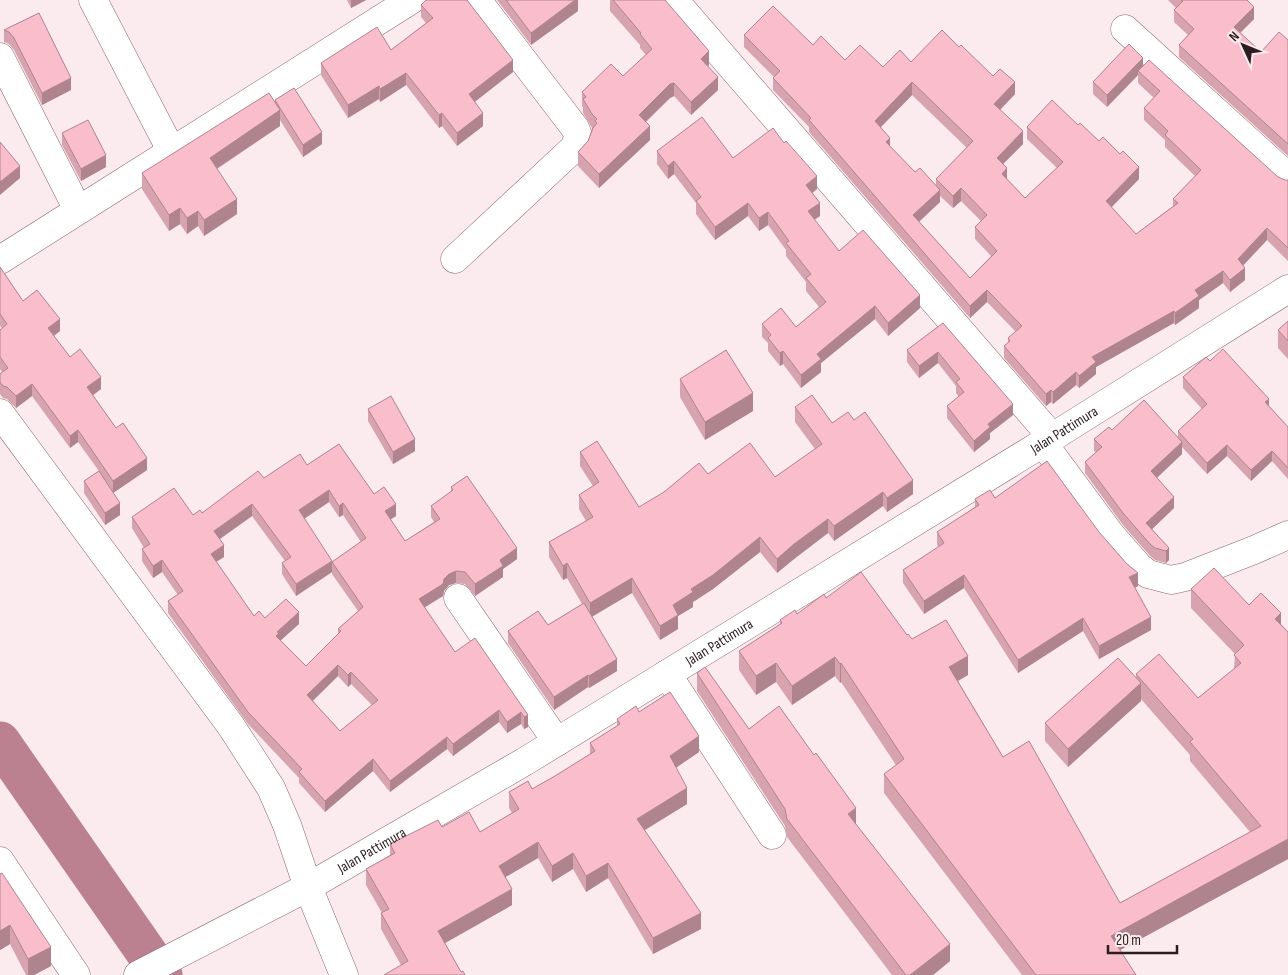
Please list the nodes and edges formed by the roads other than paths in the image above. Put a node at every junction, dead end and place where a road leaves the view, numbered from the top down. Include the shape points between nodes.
1 (94, 0) edge
2 (411, 0) edge
3 (477, 0) edge
4 (674, 0) edge
5 (1125, 29) dead end
6 (0, 58) edge
7 (172, 152) junction
8 (1288, 178) edge
9 (78, 210) junction
10 (454, 259) dead end
11 (0, 260) edge
12 (1288, 290) edge
13 (0, 414) edge
14 (1048, 440) junction
15 (1288, 535) edge
16 (458, 598) dead end
17 (667, 674) junction
18 (556, 742) junction
19 (772, 835) dead end
20 (0, 861) edge
21 (308, 887) junction
22 (76, 975) edge
23 (138, 975) edge
24 (344, 975) edge

1 - 7 main road
2 - 7 main road
3 - 10 main road via 575,128 578,140 574,148
4 - 14 main road
5 - 8 main road
6 - 9 main road
7 - 9 main road
9 - 11 main road
12 - 14 main road, Jalan Pattimura
13 - 21 main road via 252,757 288,825
14 - 15 main road via 1111,535 1148,574 1171,580 1185,577
14 - 17 main road, Jalan Pattimura
16 - 18 main road
17 - 18 main road, Jalan Pattimura
17 - 19 main road
18 - 21 main road, Jalan Pattimura
20 - 22 main road
21 - 23 main road, Jalan Pattimura
21 - 24 main road

